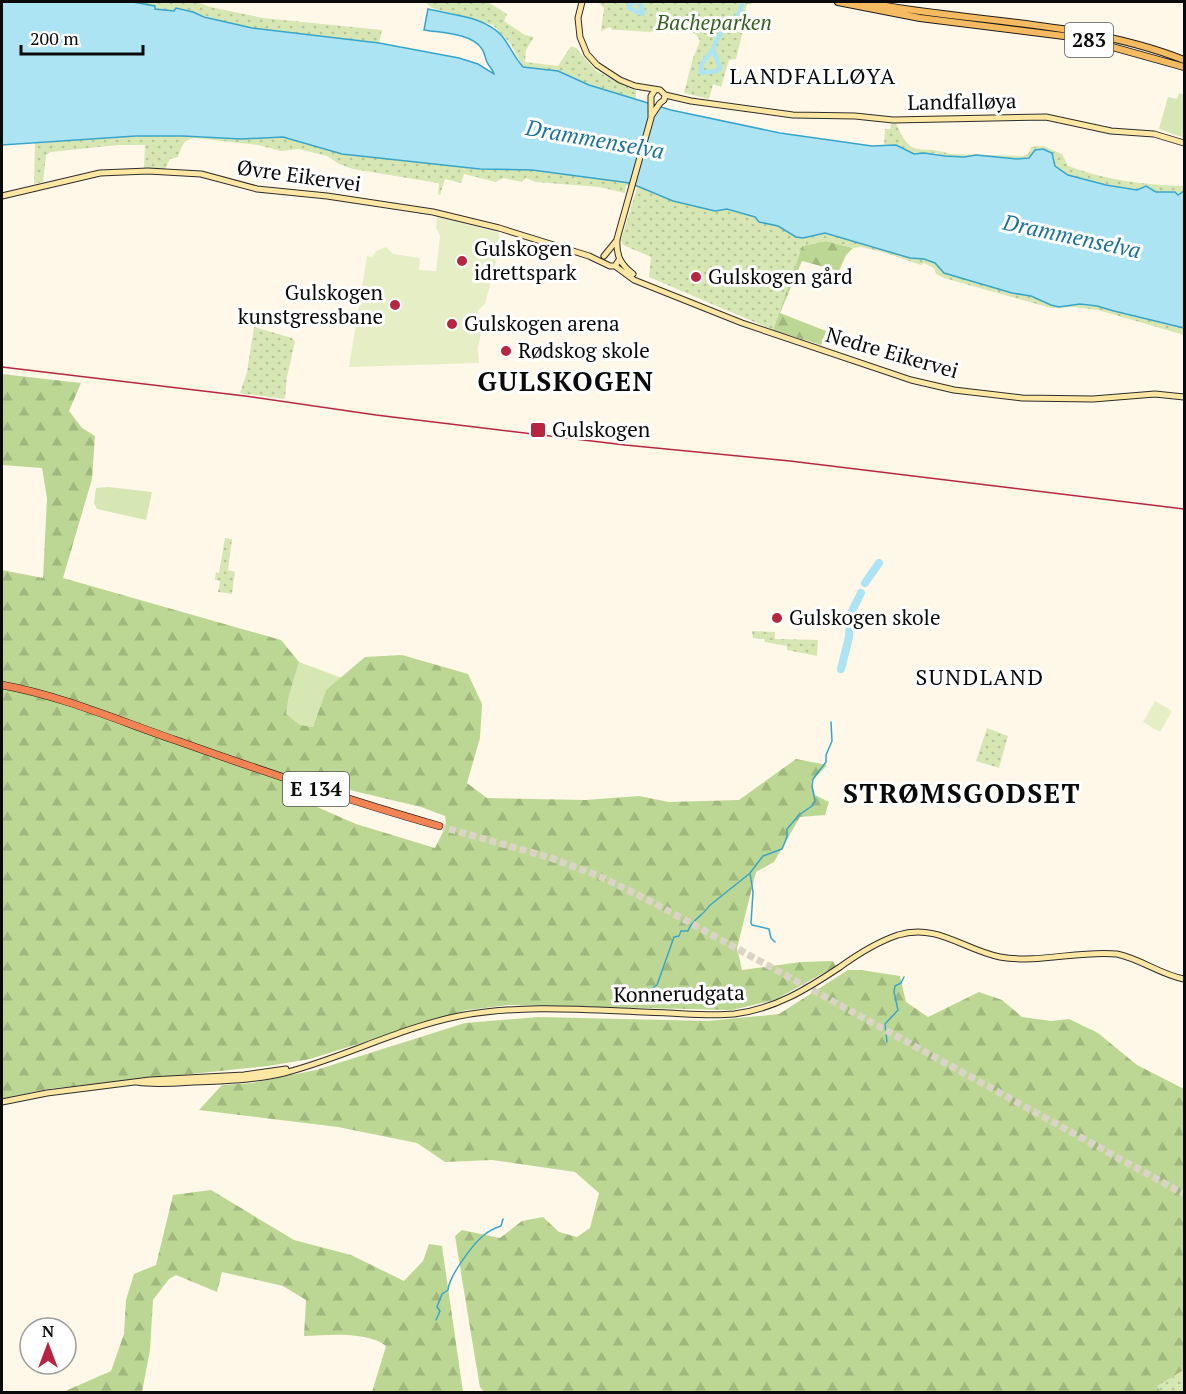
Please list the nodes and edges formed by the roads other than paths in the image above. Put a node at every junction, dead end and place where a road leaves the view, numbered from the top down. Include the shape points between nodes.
1 (582, 2) edge
2 (838, 2) edge
3 (863, 2) edge
4 (1185, 60) edge
5 (1185, 68) edge
6 (635, 86) junction
7 (655, 90) junction
8 (665, 95) junction
9 (655, 101) junction
10 (1185, 143) edge
11 (2, 196) edge
12 (617, 239) junction
13 (616, 253) junction
14 (607, 254) junction
15 (589, 256) junction
16 (605, 263) junction
17 (617, 263) junction
18 (1185, 397) edge
19 (2, 683) edge
20 (439, 826) tunnel mouth
21 (1185, 979) edge
22 (3, 1102) edge

1 - 6 main road via 578,26 585,51 602,69
2 - 5 main road, 283 via 920,18 1080,38
3 - 4 main road, 283 via 1084,32
6 - 7 main road
6 - 9 main road
7 - 8 main road, Landfalløya
7 - 9 main road
8 - 9 main road via 664,100
8 - 10 main road, Landfalløya via 793,116 888,120 1046,117 1098,129 1155,134
9 - 12 main road
11 - 15 main road, Øvre Eikervei via 100,173 201,174 257,189 433,212
12 - 13 main road
12 - 14 main road
13 - 14 main road, Øvre Eikervei
13 - 17 main road
14 - 15 main road, Øvre Eikervei
14 - 16 main road
15 - 16 main road, Øvre Eikervei
16 - 17 main road, Øvre Eikervei
17 - 18 main road, Nedre Eikervei via 638,280 760,330 896,376 947,388 1031,399 1155,394
19 - 20 highway, E 134 via 79,705 332,794
21 - 22 main road, Konnerudgata via 1117,954 1011,958 986,953 941,934 912,932 881,941 800,992 754,1010 720,1014 530,1010 484,1013 437,1022 298,1068 171,1078

